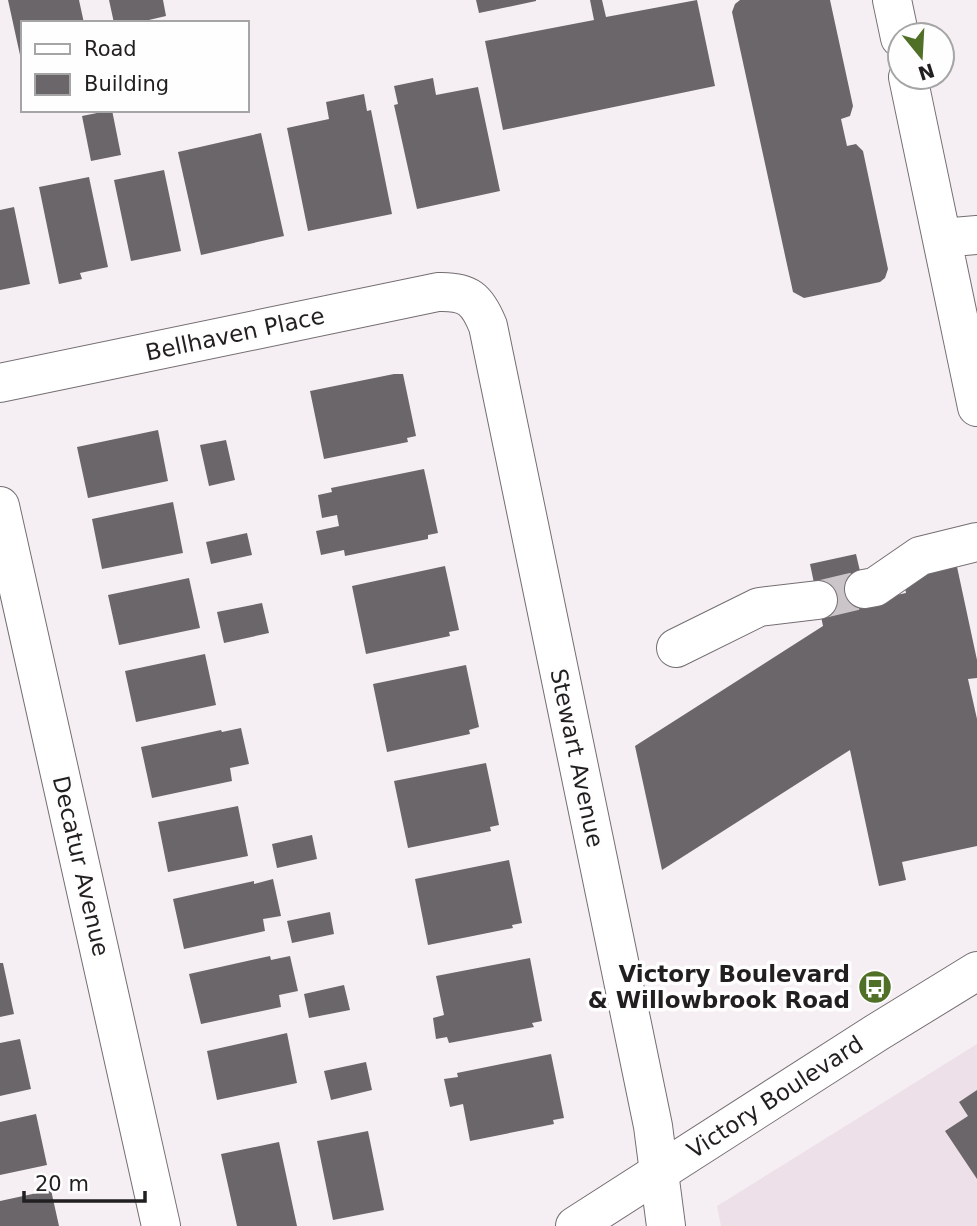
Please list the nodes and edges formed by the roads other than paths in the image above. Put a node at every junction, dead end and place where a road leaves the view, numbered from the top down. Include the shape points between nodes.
1 (892, 0) edge
2 (896, 21) edge
3 (912, 91) edge
4 (959, 236) edge
5 (470, 296) joint
6 (0, 383) edge
7 (977, 407) edge
8 (0, 506) edge
9 (977, 542) edge
10 (864, 590) tunnel mouth
11 (818, 600) tunnel mouth
12 (676, 648) dead end
13 (977, 971) edge
14 (659, 1172) junction
15 (161, 1226) edge
16 (575, 1226) edge
17 (666, 1226) edge

1 - 2 street
3 - 4 street
4 - 7 street
5 - 6 street, Bellhaven Place via 438,292
5 - 14 street, Stewart Avenue via 482,310 491,340
8 - 15 street, Decatur Avenue
9 - 10 street via 920,556
11 - 12 street via 759,607
13 - 14 street, Victory Boulevard
14 - 16 street, Victory Boulevard
14 - 17 street, Stewart Avenue

